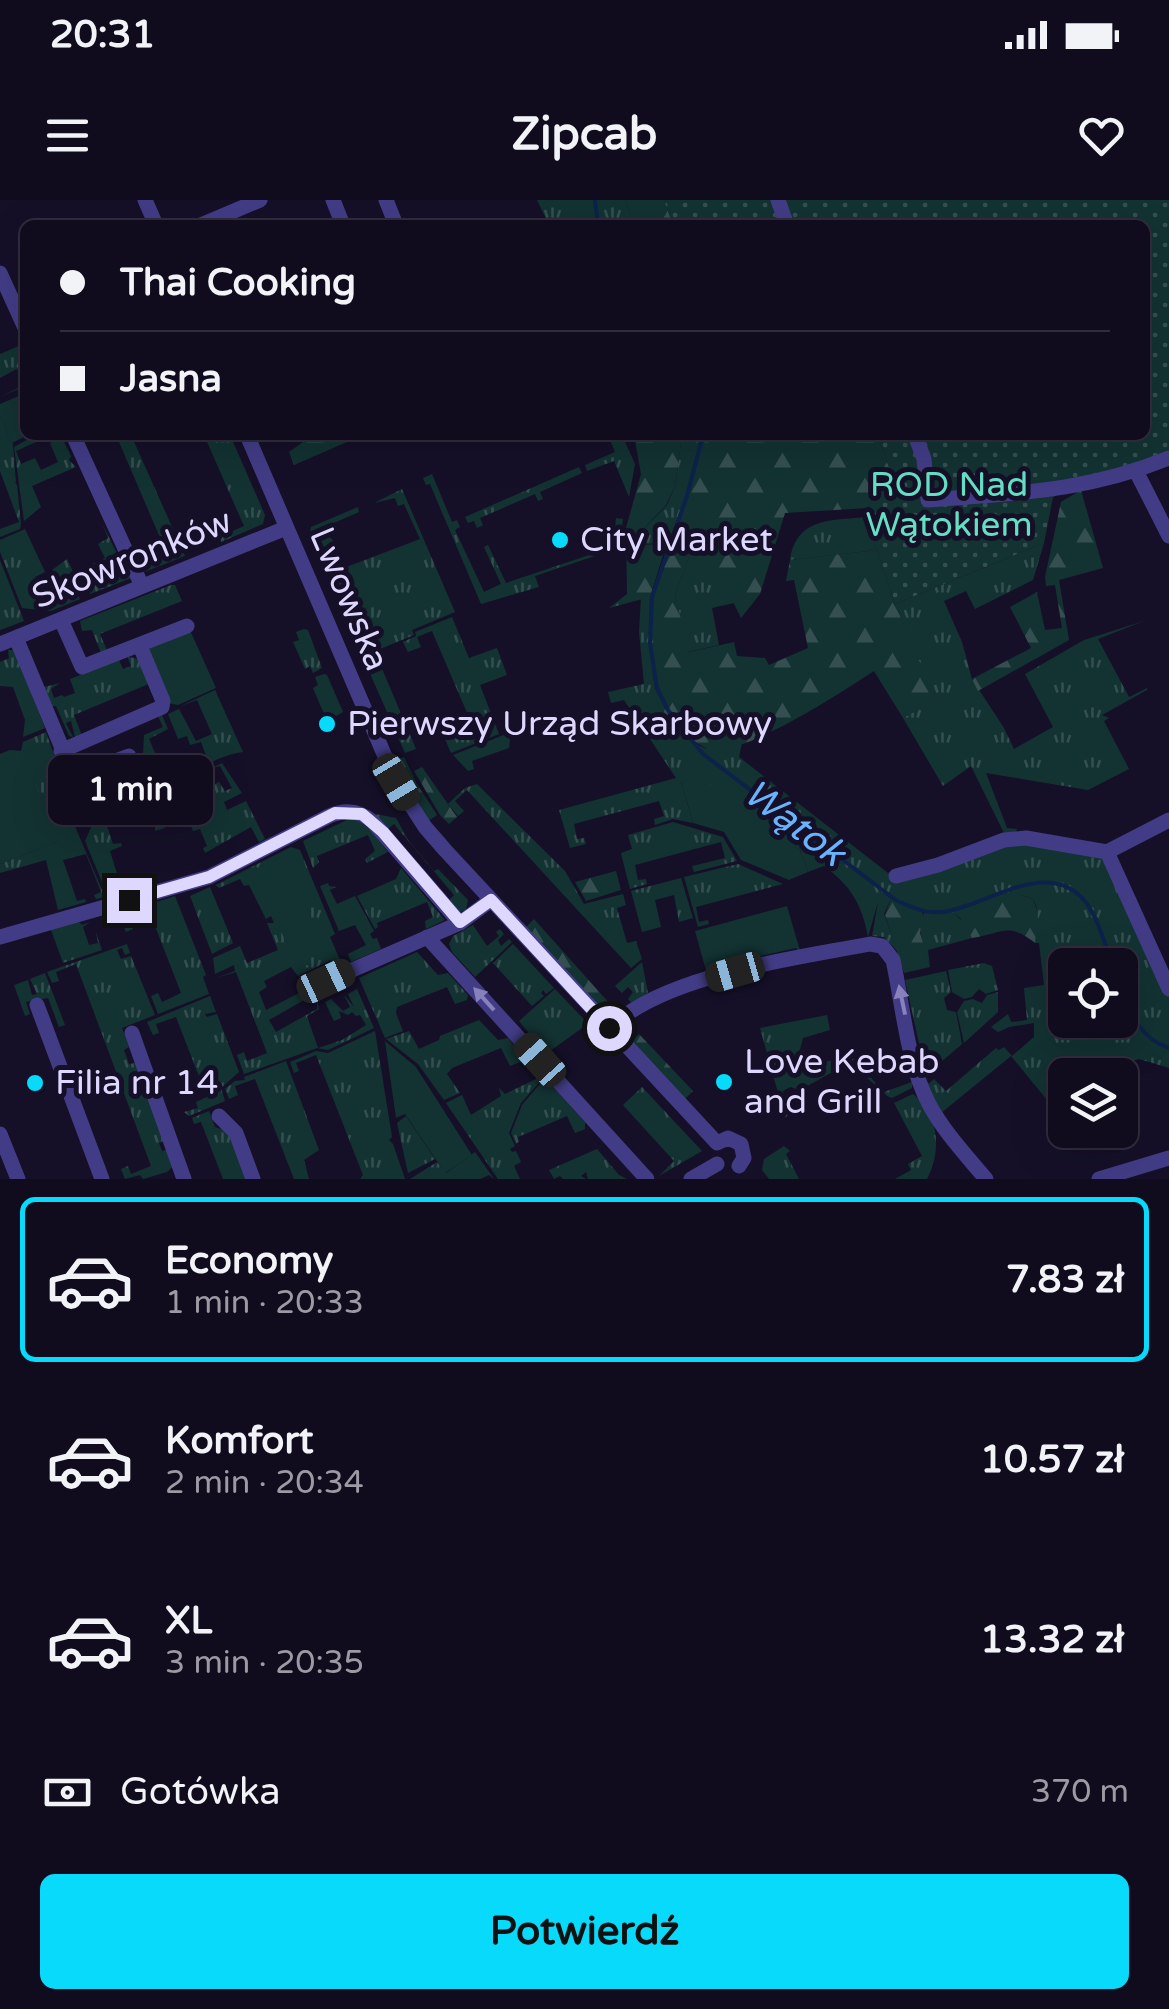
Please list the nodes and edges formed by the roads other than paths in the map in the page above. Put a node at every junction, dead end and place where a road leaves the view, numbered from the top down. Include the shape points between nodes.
1 (260, 200) edge
2 (213, 220) edge
3 (0, 272) edge
4 (20, 317) edge
5 (75, 440) edge
6 (249, 440) edge
7 (917, 440) edge
8 (1169, 458) edge
9 (1136, 470) junction
10 (286, 528) junction
11 (1169, 536) edge
12 (142, 586) junction
13 (60, 620) junction
14 (188, 626) dead end
15 (8, 641) edge
16 (140, 646) junction
17 (61, 751) junction
18 (128, 756) dead end
19 (1169, 820) edge
20 (1106, 852) junction
21 (896, 876) dead end
22 (491, 900) junction
23 (460, 922) junction
24 (427, 936) junction
25 (0, 937) edge
26 (318, 985) dead end
27 (1169, 989) edge
28 (37, 1005) dead end
29 (609, 1028) junction
30 (132, 1033) dead end
31 (219, 1116) dead end
32 (0, 1134) edge
33 (717, 1144) junction
34 (1169, 1158) edge
35 (717, 1164) junction
36 (739, 1166) junction
37 (179, 1177) edge
38 (18, 1179) edge
39 (102, 1179) edge
40 (253, 1179) edge
41 (646, 1179) edge
42 (691, 1179) edge
43 (751, 1179) edge
44 (986, 1179) edge
45 (1100, 1179) edge

1 - 2 street
3 - 4 street
5 - 12 street
6 - 10 street, Lwowska
7 - 9 street via 928,500 1045,492
8 - 9 street
9 - 11 street
10 - 12 street, Skowronków
10 - 22 street, Lwowska via 396,782 424,826
12 - 13 street, Skowronków
13 - 15 street, Skowronków
13 - 16 street via 82,668
14 - 16 street
15 - 17 street
16 - 17 street via 162,707
17 - 18 street via 76,775
19 - 20 street
20 - 21 street via 1004,840
20 - 27 street
22 - 23 street
22 - 29 street, Lwowska
23 - 24 street
23 - 25 street via 373,822 347,811 209,877
24 - 26 street
41 -> 24 street
28 - 39 street
29 - 33 street, Lwowska
44 -> 29 street via 929,1104 892,960 882,946 756,966 656,998
30 - 37 street
31 - 40 street via 236,1133
32 - 38 street
33 - 35 street
33 - 36 street via 728,1138 742,1144
34 - 45 street
35 - 36 street
35 - 42 street
36 - 43 street

